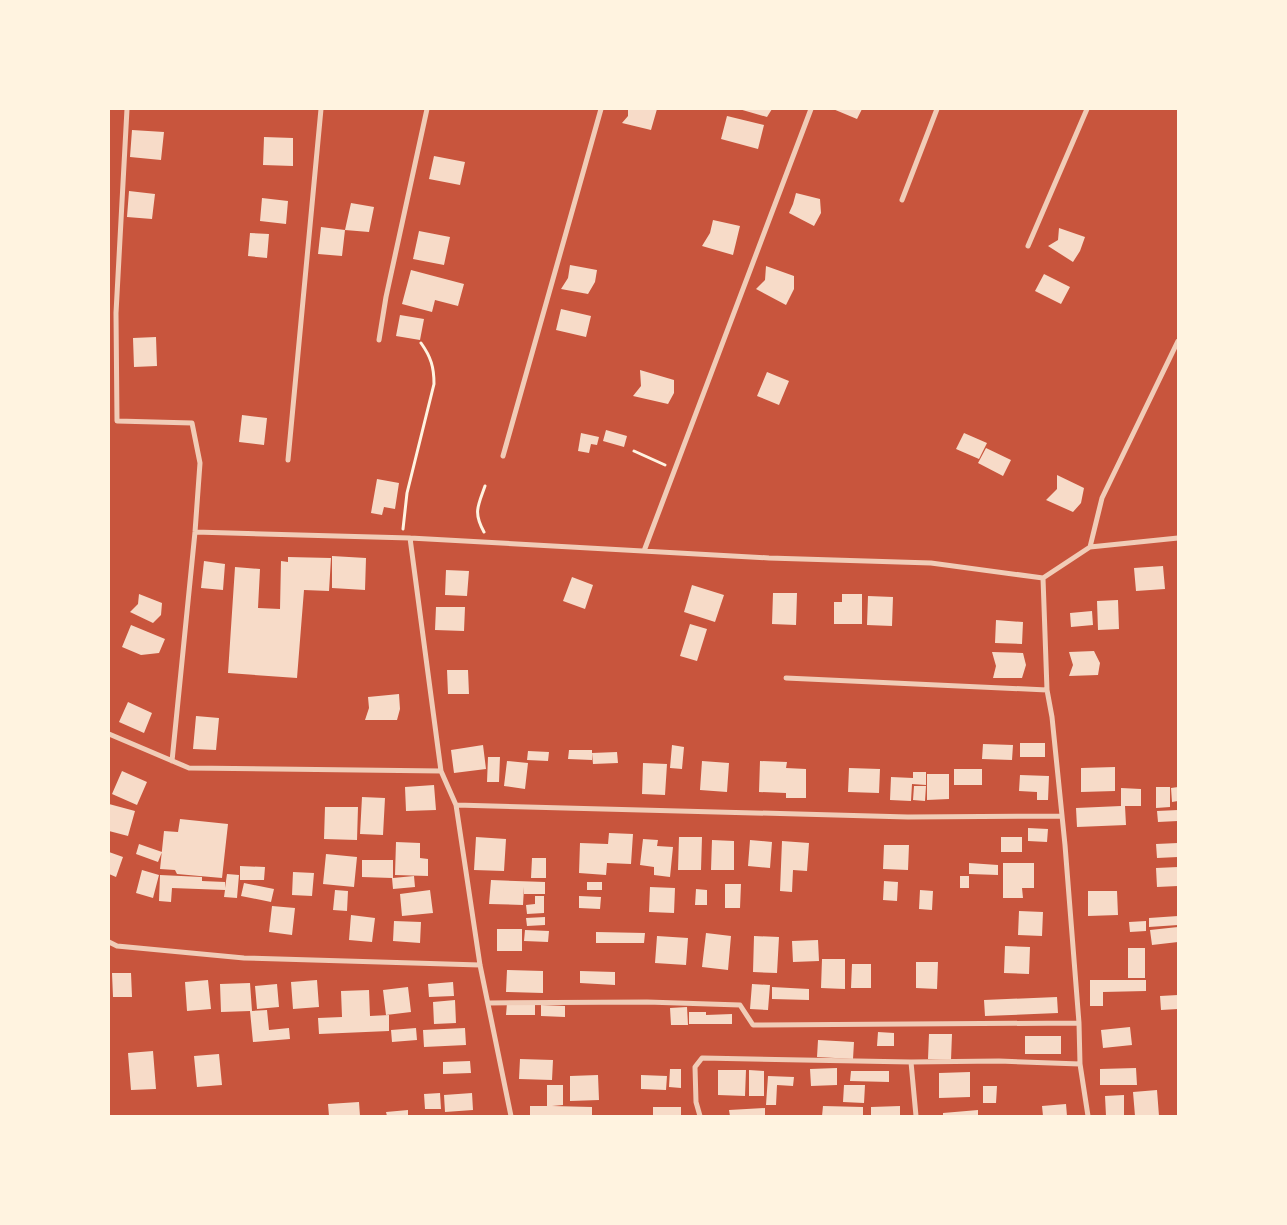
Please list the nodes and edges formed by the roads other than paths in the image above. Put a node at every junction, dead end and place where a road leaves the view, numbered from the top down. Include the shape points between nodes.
1 (127, 109) edge
2 (322, 109) edge
3 (427, 109) edge
4 (600, 109) edge
5 (812, 109) edge
6 (937, 109) edge
7 (1087, 109) edge
8 (902, 200) dead end
9 (1028, 246) dead end
10 (379, 340) dead end
11 (1178, 341) edge
12 (504, 456) dead end
13 (288, 460) dead end
14 (195, 532) junction
15 (410, 538) junction
16 (1178, 538) edge
17 (1090, 547) junction
18 (644, 551) junction
19 (1043, 578) junction
20 (786, 678) dead end
21 (1047, 690) junction
22 (109, 737) edge
23 (172, 761) junction
24 (441, 771) junction
25 (456, 805) junction
26 (1061, 816) junction
27 (109, 942) edge
28 (480, 965) junction
29 (488, 1003) junction
30 (1079, 1023) junction
31 (911, 1062) junction
32 (1080, 1064) junction
33 (511, 1116) edge
34 (700, 1116) edge
35 (916, 1116) edge
36 (1088, 1116) edge

1 - 14 street via 116,312 117,421 192,422 200,463
2 - 13 street
3 - 10 street
4 - 12 street
5 - 18 street
6 - 8 street
7 - 9 street
11 - 17 street via 1102,498
14 - 15 street
14 - 23 street
15 - 18 street
15 - 24 street
16 - 17 street
17 - 19 street
18 - 19 street via 931,563
19 - 21 street
20 - 21 street
21 - 26 street
22 - 23 street
23 - 24 street via 189,768
24 - 25 street
25 - 26 street via 908,817
25 - 28 street
26 - 30 street
27 - 28 street via 117,946 244,958
28 - 29 street
29 - 30 street via 740,1005 754,1025
29 - 33 street
30 - 32 street
31 - 32 street
31 - 34 street via 702,1058 694,1067
31 - 35 street
32 - 36 street

